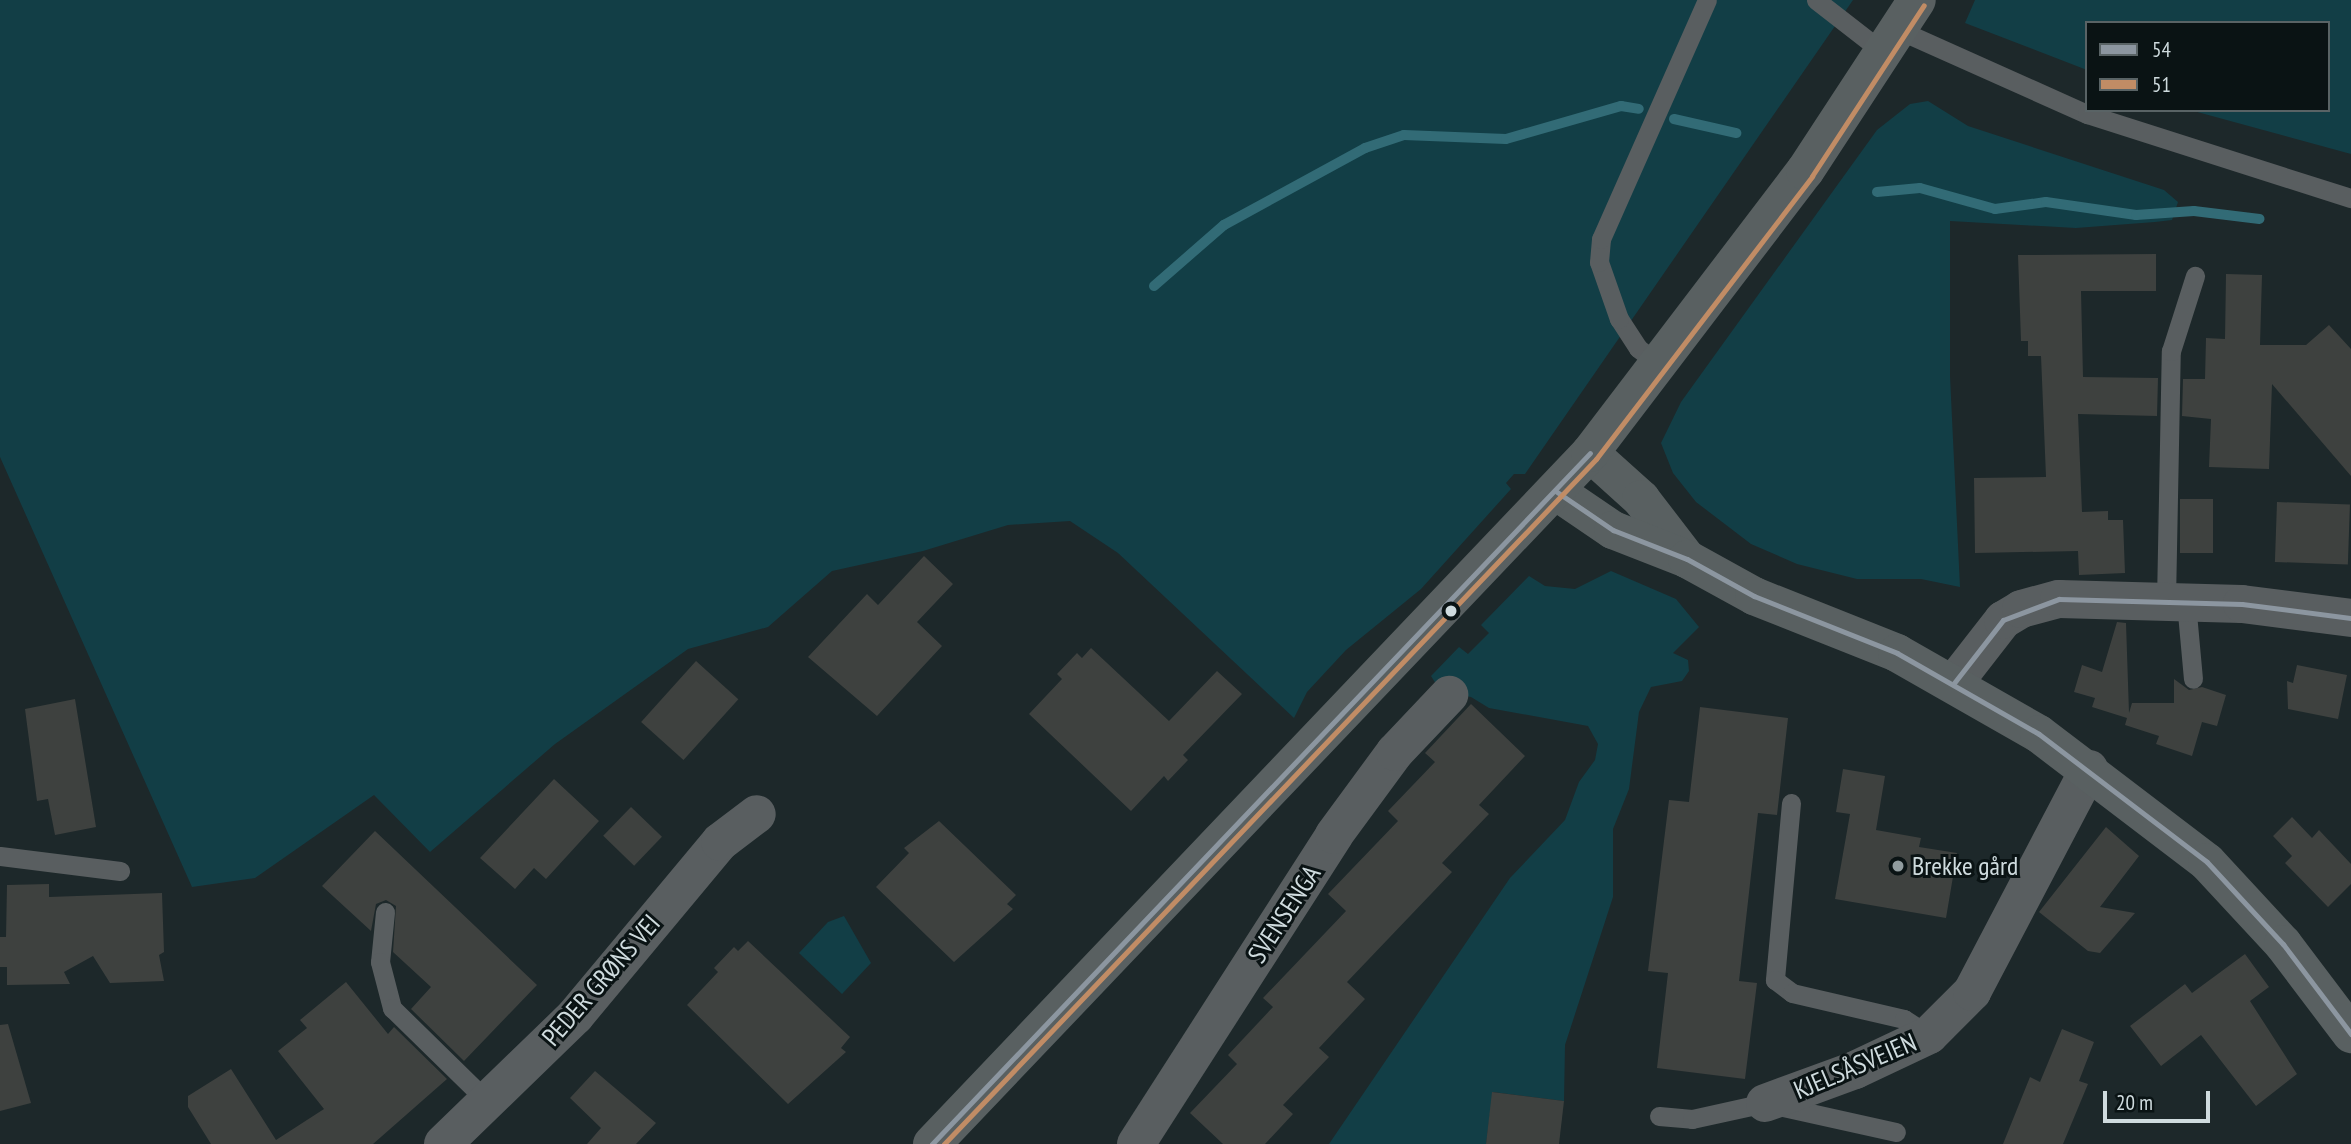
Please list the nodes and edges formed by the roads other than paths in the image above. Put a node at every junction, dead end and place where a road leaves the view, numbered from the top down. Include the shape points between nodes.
1 (1707, 0) edge
2 (1816, 0) edge
3 (1900, 27) edge
4 (2351, 198) edge
5 (2195, 276) dead end
6 (1659, 364) junction
7 (1590, 453) junction
8 (1557, 492) junction
9 (1687, 559) junction
10 (2176, 601) junction
11 (2351, 618) edge
12 (2193, 679) dead end
13 (1954, 682) junction
14 (1449, 695) dead end
15 (2089, 769) junction
16 (1791, 803) dead end
17 (757, 814) dead end
18 (0, 856) edge
19 (120, 871) dead end
20 (385, 912) dead end
21 (2351, 1034) edge
22 (1929, 1035) junction
23 (488, 1102) junction
24 (1765, 1103) junction
25 (1659, 1116) dead end
26 (1896, 1132) dead end
27 (443, 1144) edge
28 (932, 1144) edge
29 (1136, 1144) edge

1 - 6 lane via 1601,239 1599,262 1619,319 1638,348
2 - 3 lane
3 - 4 lane via 2087,114
3 - 6 main road via 1805,171
5 - 10 lane via 2171,351
6 - 7 main road
7 - 8 main road
7 - 9 main road via 1642,499
8 - 9 main road via 1614,530
8 - 28 main road
9 - 13 main road via 1754,596
10 - 11 street
10 - 12 lane
10 - 13 street via 2059,599 2021,609 2003,620
13 - 15 main road
14 - 29 street, SVENSENGA via 1395,752 1334,835
15 - 21 main road via 2207,862 2283,944
15 - 22 street, KJELSÅSVEIEN via 1972,992
16 - 22 lane via 1775,980 1792,993 1904,1019
17 - 23 street, PEDER GRØNS VEI via 720,842 575,1016
18 - 19 lane
20 - 23 lane via 380,962 392,1009
22 - 24 street, KJELSÅSVEIEN via 1855,1070
23 - 27 street, PEDER GRØNS VEI
24 - 25 lane via 1692,1119
24 - 26 lane

